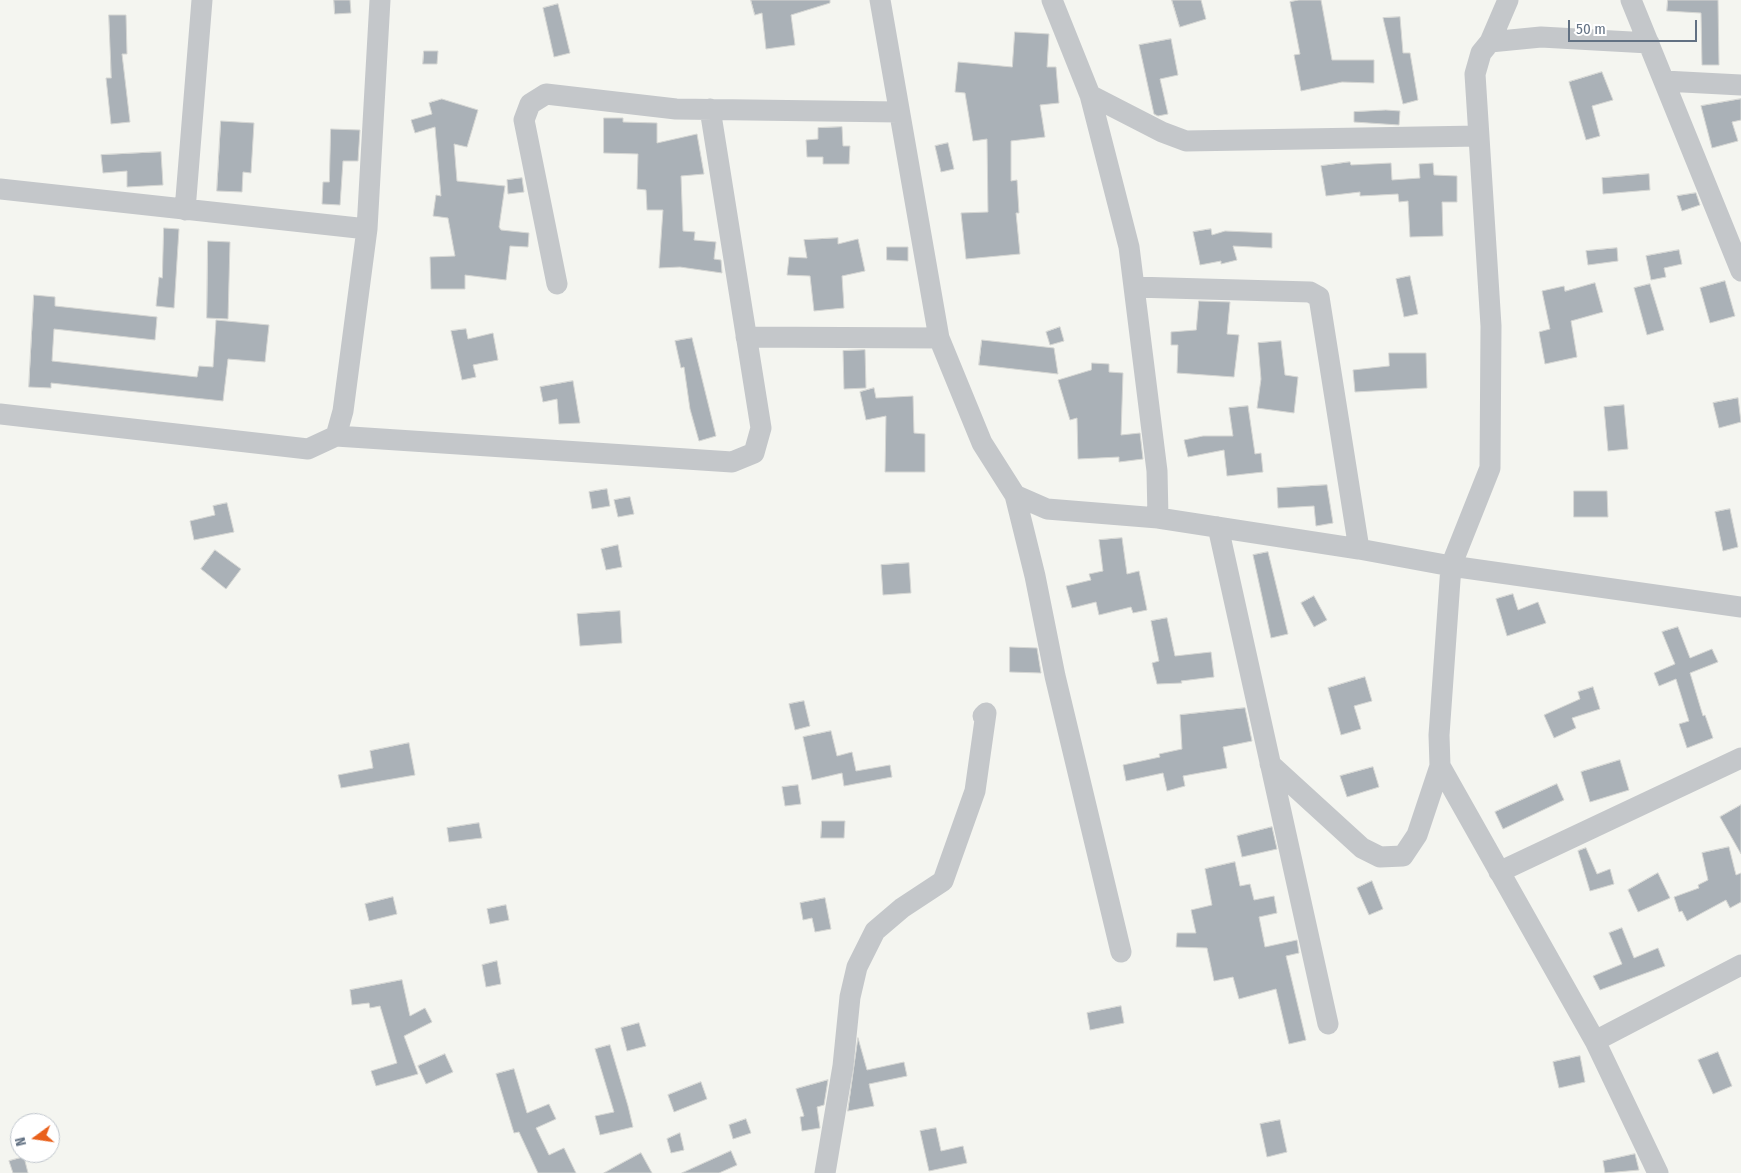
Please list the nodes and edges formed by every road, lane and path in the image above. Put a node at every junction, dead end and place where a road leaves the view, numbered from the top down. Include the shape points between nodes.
1 (202, 0) edge
2 (380, 0) edge
3 (880, 0) edge
4 (1052, 0) edge
5 (1508, 0) edge
6 (1631, 0) edge
7 (1490, 42) junction
8 (1649, 43) junction
9 (1664, 81) junction
10 (1741, 85) edge
11 (1090, 95) junction
12 (710, 109) junction
13 (898, 112) junction
14 (1479, 136) junction
15 (0, 189) edge
16 (186, 210) junction
17 (367, 229) junction
18 (1741, 271) edge
19 (557, 284) dead end
20 (1134, 287) junction
21 (746, 337) junction
22 (939, 338) junction
23 (0, 414) edge
24 (336, 436) junction
25 (1015, 495) junction
26 (1158, 518) junction
27 (1218, 527) junction
28 (1359, 549) junction
29 (1451, 566) junction
30 (1741, 607) edge
31 (982, 716) dead end
32 (1741, 758) edge
33 (1270, 764) junction
34 (1440, 766) junction
35 (1499, 872) junction
36 (1121, 952) dead end
37 (1741, 965) edge
38 (1328, 1024) dead end
39 (1595, 1041) junction
40 (825, 1173) edge
41 (1658, 1173) edge

1 - 16 street
2 - 17 street
3 - 13 street
4 - 11 street
5 - 7 street
6 - 8 street
7 - 8 street via 1541,37
7 - 14 street via 1480,53 1475,74
8 - 9 street
9 - 10 street
9 - 18 street
11 - 14 street via 1186,141
11 - 20 street via 1129,247
12 - 13 street
12 - 19 street via 676,109 546,94 530,104 524,120
12 - 21 street
13 - 22 street
14 - 29 street via 1491,326 1490,468
15 - 16 street
16 - 17 street
17 - 24 street via 343,411
20 - 26 street via 1157,471
20 - 28 street via 1310,292 1318,297
21 - 22 street
21 - 24 street via 761,428 754,453 732,462
22 - 25 street via 982,443
23 - 24 street via 308,449
25 - 26 street via 1047,509
25 - 36 street
26 - 27 street
27 - 28 street
27 - 33 street
28 - 29 street
29 - 30 street
29 - 34 street via 1438,735
31 - 40 street via 986,713 975,790 943,881 902,908 875,931 857,967
32 - 35 street
33 - 34 street via 1362,848 1380,858 1403,856 1417,835
33 - 38 street
34 - 35 street
35 - 39 street
37 - 39 street
39 - 41 street

